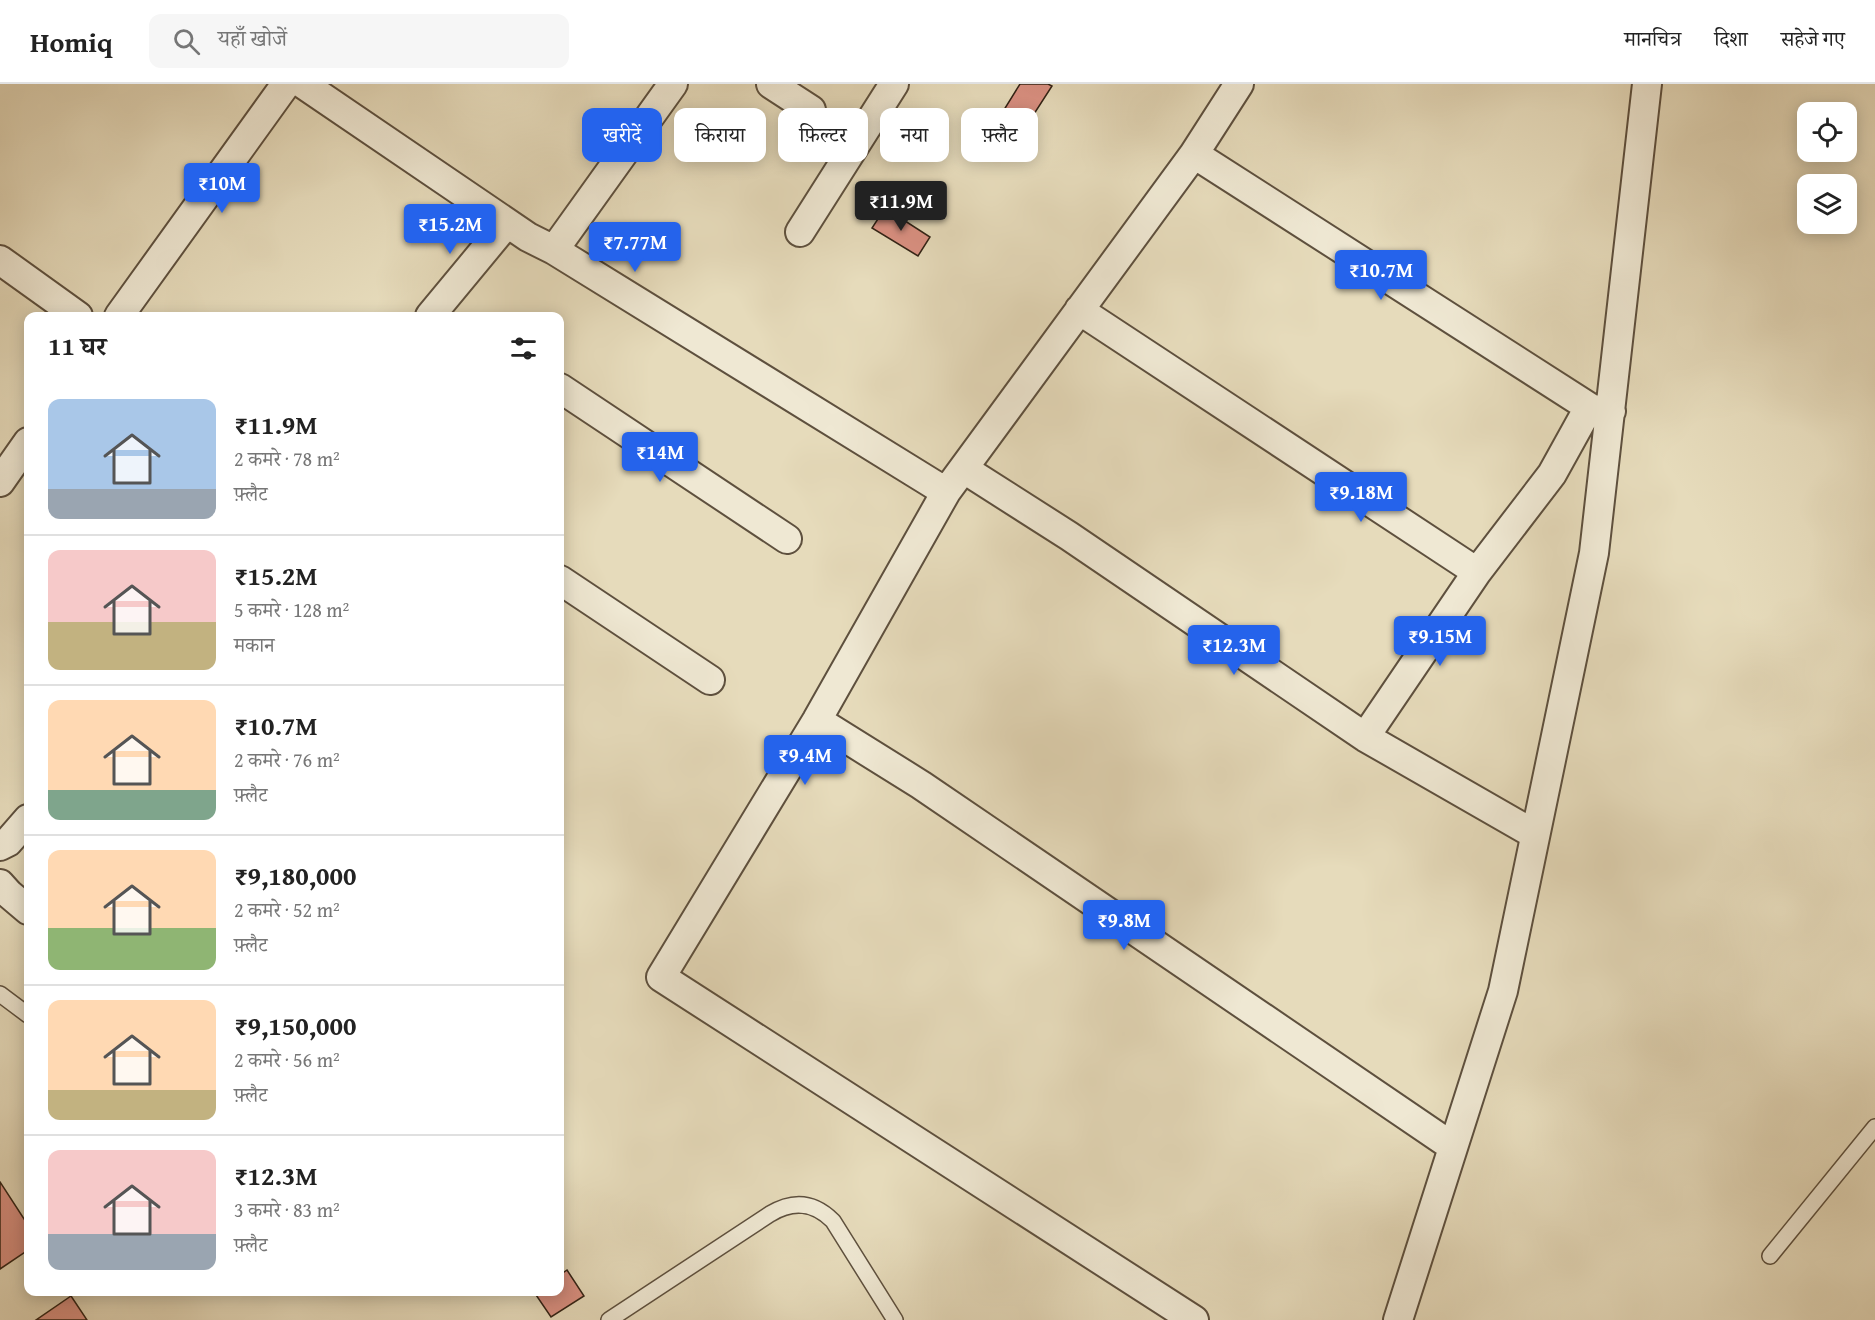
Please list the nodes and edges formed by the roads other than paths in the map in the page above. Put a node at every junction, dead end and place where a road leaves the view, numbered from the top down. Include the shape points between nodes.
1 (286, 84) edge
2 (303, 84) edge
3 (673, 84) edge
4 (771, 84) edge
5 (894, 84) edge
6 (1239, 84) edge
7 (1647, 84) edge
8 (808, 108) edge
9 (1194, 154) junction
10 (507, 223) junction
11 (800, 232) dead end
12 (554, 250) junction
13 (0, 260) edge
14 (1080, 310) junction
15 (72, 312) edge
16 (122, 312) edge
17 (441, 312) edge
18 (564, 391) edge
19 (1602, 410) junction
20 (24, 448) edge
21 (964, 469) junction
22 (0, 482) edge
23 (946, 492) junction
24 (787, 539) dead end
25 (1477, 572) junction
26 (564, 583) edge
27 (710, 680) dead end
28 (817, 720) junction
29 (1365, 737) junction
30 (24, 824) edge
31 (1534, 834) junction
32 (0, 846) edge
33 (0, 884) edge
34 (24, 907) edge
35 (0, 993) edge
36 (24, 1012) edge
37 (1875, 1127) edge
38 (1453, 1148) junction
39 (1770, 1256) dead end
40 (609, 1320) edge
41 (895, 1320) edge
42 (1194, 1320) edge
43 (1398, 1320) edge

1 - 16 street
2 - 10 street
3 - 12 street
4 - 8 street
5 - 11 street
6 - 9 street
7 - 19 street
9 - 14 street
9 - 19 street
10 - 12 street
10 - 17 street
12 - 23 street
13 - 15 street
14 - 21 street
14 - 25 street
18 - 24 street
19 - 25 street via 1582,418 1552,474
19 - 31 street via 1593,553
20 - 22 street
21 - 23 street
21 - 29 street
23 - 28 street
25 - 29 street
26 - 27 street
28 - 38 street via 921,785
28 - 42 street via 661,977
29 - 31 street
30 - 32 street
31 - 38 street via 1503,991
33 - 34 street
35 - 36 lane
37 - 39 lane
38 - 43 street
40 - 41 lane via 770,1214 789,1205 804,1204 833,1221

